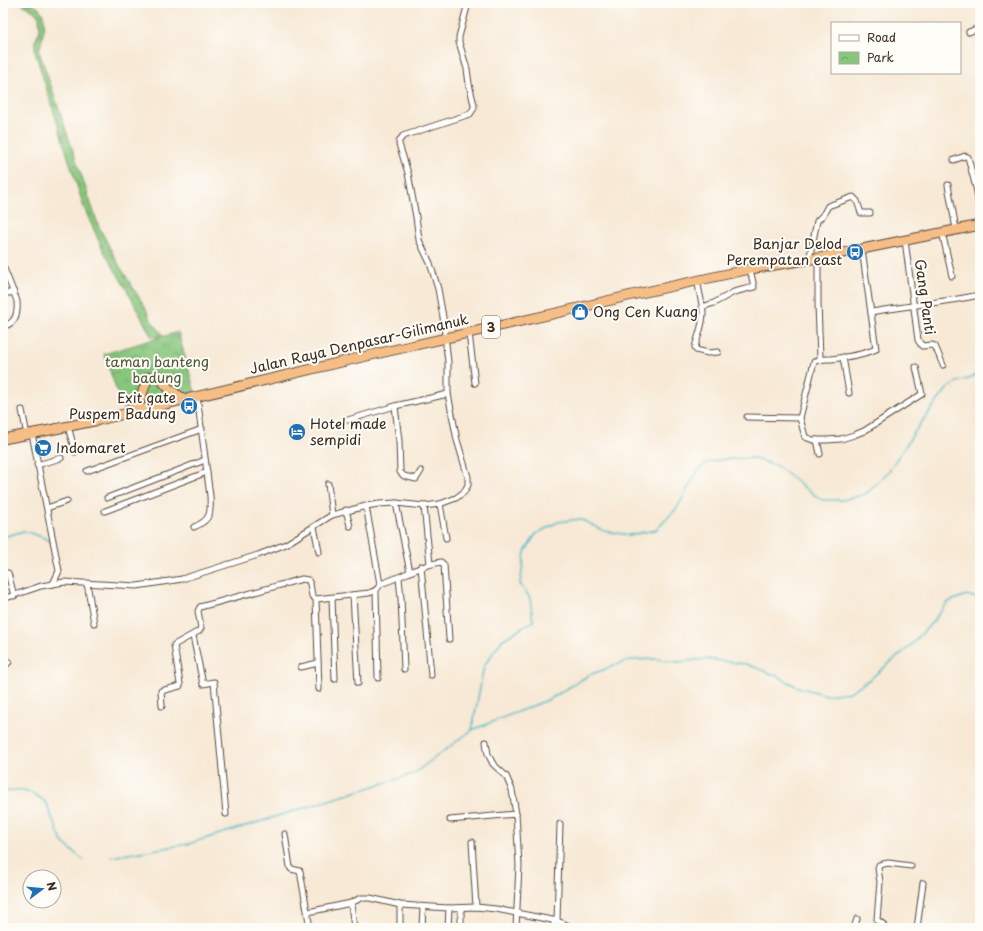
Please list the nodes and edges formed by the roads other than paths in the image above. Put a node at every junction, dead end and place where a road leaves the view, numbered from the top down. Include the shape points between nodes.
1 (468, 3) edge
2 (980, 28) edge
3 (969, 32) dead end
4 (954, 160) dead end
5 (948, 185) dead end
6 (978, 192) edge
7 (870, 213) dead end
8 (980, 214) edge
9 (980, 225) edge
10 (956, 229) junction
11 (942, 232) junction
12 (905, 240) junction
13 (862, 249) junction
14 (814, 259) junction
15 (3, 266) edge
16 (750, 269) junction
17 (952, 276) dead end
18 (698, 281) junction
19 (14, 292) junction
20 (3, 294) edge
21 (980, 295) edge
22 (914, 305) junction
23 (702, 307) junction
24 (871, 312) junction
25 (3, 326) edge
26 (469, 333) junction
27 (446, 338) junction
28 (718, 352) dead end
29 (843, 357) junction
30 (820, 358) junction
31 (943, 365) dead end
32 (916, 367) dead end
33 (158, 376) dead end
34 (148, 378) dead end
35 (475, 383) dead end
36 (448, 394) junction
37 (848, 394) dead end
38 (197, 396) junction
39 (185, 400) junction
40 (395, 406) junction
41 (22, 410) dead end
42 (127, 414) junction
43 (747, 417) dead end
44 (800, 418) junction
45 (348, 420) dead end
46 (68, 426) junction
47 (202, 429) junction
48 (29, 434) junction
49 (3, 439) edge
50 (817, 440) junction
51 (75, 452) dead end
52 (820, 454) dead end
53 (61, 458) dead end
54 (206, 460) junction
55 (37, 465) junction
56 (87, 471) dead end
57 (421, 471) dead end
58 (207, 472) junction
59 (328, 484) dead end
60 (107, 498) dead end
61 (67, 501) dead end
62 (396, 504) junction
63 (440, 504) junction
64 (366, 506) junction
65 (424, 506) junction
66 (47, 508) junction
67 (346, 510) junction
68 (105, 511) dead end
69 (332, 515) junction
70 (350, 526) dead end
71 (194, 527) dead end
72 (314, 527) junction
73 (446, 538) dead end
74 (319, 552) dead end
75 (430, 564) junction
76 (421, 566) junction
77 (410, 572) junction
78 (8, 573) dead end
79 (399, 578) junction
80 (87, 583) junction
81 (53, 584) junction
82 (380, 584) junction
83 (376, 591) junction
84 (353, 595) junction
85 (14, 596) junction
86 (314, 598) junction
87 (332, 598) junction
88 (3, 599) edge
89 (94, 623) dead end
90 (193, 636) junction
91 (449, 639) dead end
92 (9, 662) dead end
93 (318, 663) junction
94 (301, 667) dead end
95 (3, 668) edge
96 (404, 669) dead end
97 (430, 675) dead end
98 (378, 678) dead end
99 (335, 679) dead end
100 (358, 683) dead end
101 (319, 689) dead end
102 (162, 706) dead end
103 (486, 742) dead end
104 (226, 814) dead end
105 (516, 814) junction
106 (450, 820) dead end
107 (560, 824) dead end
108 (285, 834) dead end
109 (472, 842) dead end
110 (911, 866) dead end
111 (923, 883) dead end
112 (351, 903) junction
113 (400, 905) junction
114 (423, 906) junction
115 (476, 907) junction
116 (449, 908) junction
117 (461, 908) junction
118 (308, 912) junction
119 (518, 913) junction
120 (857, 919) dead end
121 (556, 921) junction
122 (310, 928) edge
123 (354, 928) edge
124 (400, 928) edge
125 (422, 928) edge
126 (448, 928) edge
127 (462, 928) edge
128 (516, 928) edge
129 (554, 928) edge
130 (580, 928) edge
131 (854, 928) edge
132 (884, 928) edge
133 (917, 928) edge

1 - 27 street via 459,37 474,105 473,111 403,136 399,140 408,173 419,240 438,289
2 - 3 street
4 - 6 street via 968,157
5 - 10 street
6 - 8 street
7 - 14 street via 860,213 854,197 828,206 817,221
9 - 10 highway, Jalan Raya Denpasar-Gilimanuk / 3
10 - 11 highway, Jalan Raya Denpasar-Gilimanuk / 3
11 - 12 highway, Jalan Raya Denpasar-Gilimanuk / 3
11 - 17 street
12 - 13 highway, Jalan Raya Denpasar-Gilimanuk / 3
12 - 22 street, Gang Panti
13 - 14 highway, Jalan Raya Denpasar-Gilimanuk / 3
13 - 24 street
14 - 16 highway, Jalan Raya Denpasar-Gilimanuk / 3
14 - 30 street
15 - 19 street
16 - 18 highway, Jalan Raya Denpasar-Gilimanuk / 3
16 - 23 street via 754,287 734,292
18 - 23 street
18 - 26 highway, Jalan Raya Denpasar-Gilimanuk / 3
19 - 20 street
19 - 25 street via 17,315 9,325
21 - 22 street
22 - 24 street
22 - 31 street, Gang Panti via 919,343 922,346 935,346
23 - 28 street via 702,324 696,350
24 - 29 street via 876,349
26 - 27 highway, Jalan Raya Denpasar-Gilimanuk / 3
26 - 35 street
27 - 36 street
27 - 38 highway, Jalan Raya Denpasar-Gilimanuk / 3
29 - 30 street
29 - 37 street
30 - 44 street via 814,362
32 - 50 street via 922,394 854,435 841,439
33 - 39 highway via 170,390
34 - 42 highway via 139,403
36 - 40 street
36 - 63 street via 468,485 460,496
38 - 39 highway, Jalan Raya Denpasar-Gilimanuk / 3
38 - 47 street
39 - 42 highway, Jalan Raya Denpasar-Gilimanuk / 3
40 - 45 street
40 - 57 street via 400,472 404,476 416,479
41 - 48 street
42 - 46 highway, Jalan Raya Denpasar-Gilimanuk / 3
43 - 44 street
44 - 50 street via 805,436
46 - 48 highway, Jalan Raya Denpasar-Gilimanuk / 3
46 - 51 street
47 - 54 street
47 - 56 street
48 - 49 highway, Jalan Raya Denpasar-Gilimanuk / 3
48 - 55 street
50 - 52 street
53 - 55 street
54 - 58 street
54 - 60 street
55 - 66 street
58 - 68 street
58 - 71 street via 211,511 203,524
59 - 69 street
61 - 66 street
62 - 64 street
62 - 65 street
62 - 77 street
63 - 65 street
63 - 73 street
64 - 67 street
64 - 82 street
65 - 75 street
66 - 81 street via 59,571
67 - 69 street
67 - 70 street
69 - 72 street
72 - 74 street
72 - 80 street via 286,544 182,579 137,586
75 - 76 street
75 - 91 street via 441,562 444,565
76 - 77 street
76 - 97 street
77 - 79 street
78 - 85 street
79 - 82 street
79 - 96 street
80 - 81 street
80 - 89 street
81 - 85 street
82 - 83 street
83 - 84 street
83 - 98 street
84 - 87 street
84 - 100 street
85 - 88 street
86 - 87 street
86 - 90 street via 308,580 302,579 200,607 200,628
86 - 93 street
87 - 99 street
90 - 102 street via 174,645 180,686 161,691
90 - 104 street via 203,684 214,682
92 - 95 street
93 - 94 street
93 - 101 street
103 - 105 street via 493,764 506,776 510,784
105 - 106 street
105 - 119 street
107 - 121 street
108 - 118 street via 290,867 300,871
109 - 115 street
110 - 132 street via 888,863 878,868 880,882 877,920
111 - 133 street
112 - 113 street via 362,898 370,898
112 - 118 street
112 - 123 street
113 - 114 street
113 - 124 street
114 - 116 street
114 - 125 street
115 - 117 street
115 - 119 street
116 - 117 street
116 - 126 street
117 - 127 street
118 - 122 street
119 - 121 street
119 - 128 street
120 - 131 street
121 - 129 street
121 - 130 street

